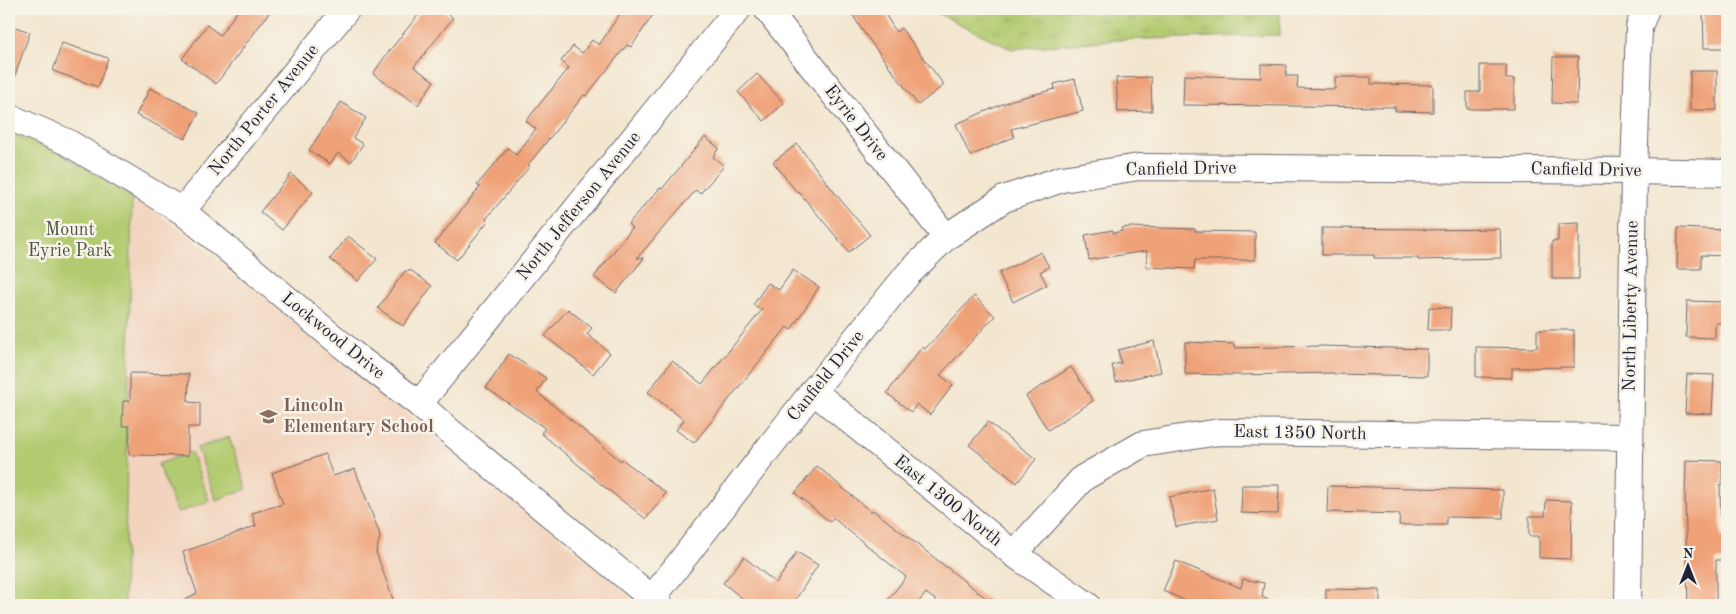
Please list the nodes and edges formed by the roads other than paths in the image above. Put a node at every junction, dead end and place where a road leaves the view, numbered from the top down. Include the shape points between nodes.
1 (347, 9) edge
2 (738, 9) edge
3 (767, 9) edge
4 (1646, 9) edge
5 (9, 117) edge
6 (1634, 171) junction
7 (1727, 173) edge
8 (182, 212) junction
9 (946, 238) junction
10 (813, 391) junction
11 (419, 404) junction
12 (1629, 437) junction
13 (1014, 554) junction
14 (653, 603) edge
15 (1087, 605) edge
16 (1628, 605) edge

1 - 8 street, North Porter Avenue
2 - 11 street, North Jefferson Avenue
3 - 9 street, Eyrie Drive
4 - 6 street, North Liberty Avenue via 1639,28
5 - 8 street, Lockwood Drive via 67,142
6 - 7 street, Canfield Drive
6 - 9 street, Canfield Drive via 1139,167 1062,179 1004,199
6 - 12 street, North Liberty Avenue
8 - 11 street, Lockwood Drive via 353,354
9 - 10 street, Canfield Drive via 909,273
10 - 13 street, East 1300 North
10 - 14 street, Canfield Drive
11 - 14 street, Lockwood Drive
12 - 13 street, East 1350 North via 1218,432 1143,444 1084,478
12 - 16 street, North Liberty Avenue
13 - 15 street, East 1300 North

